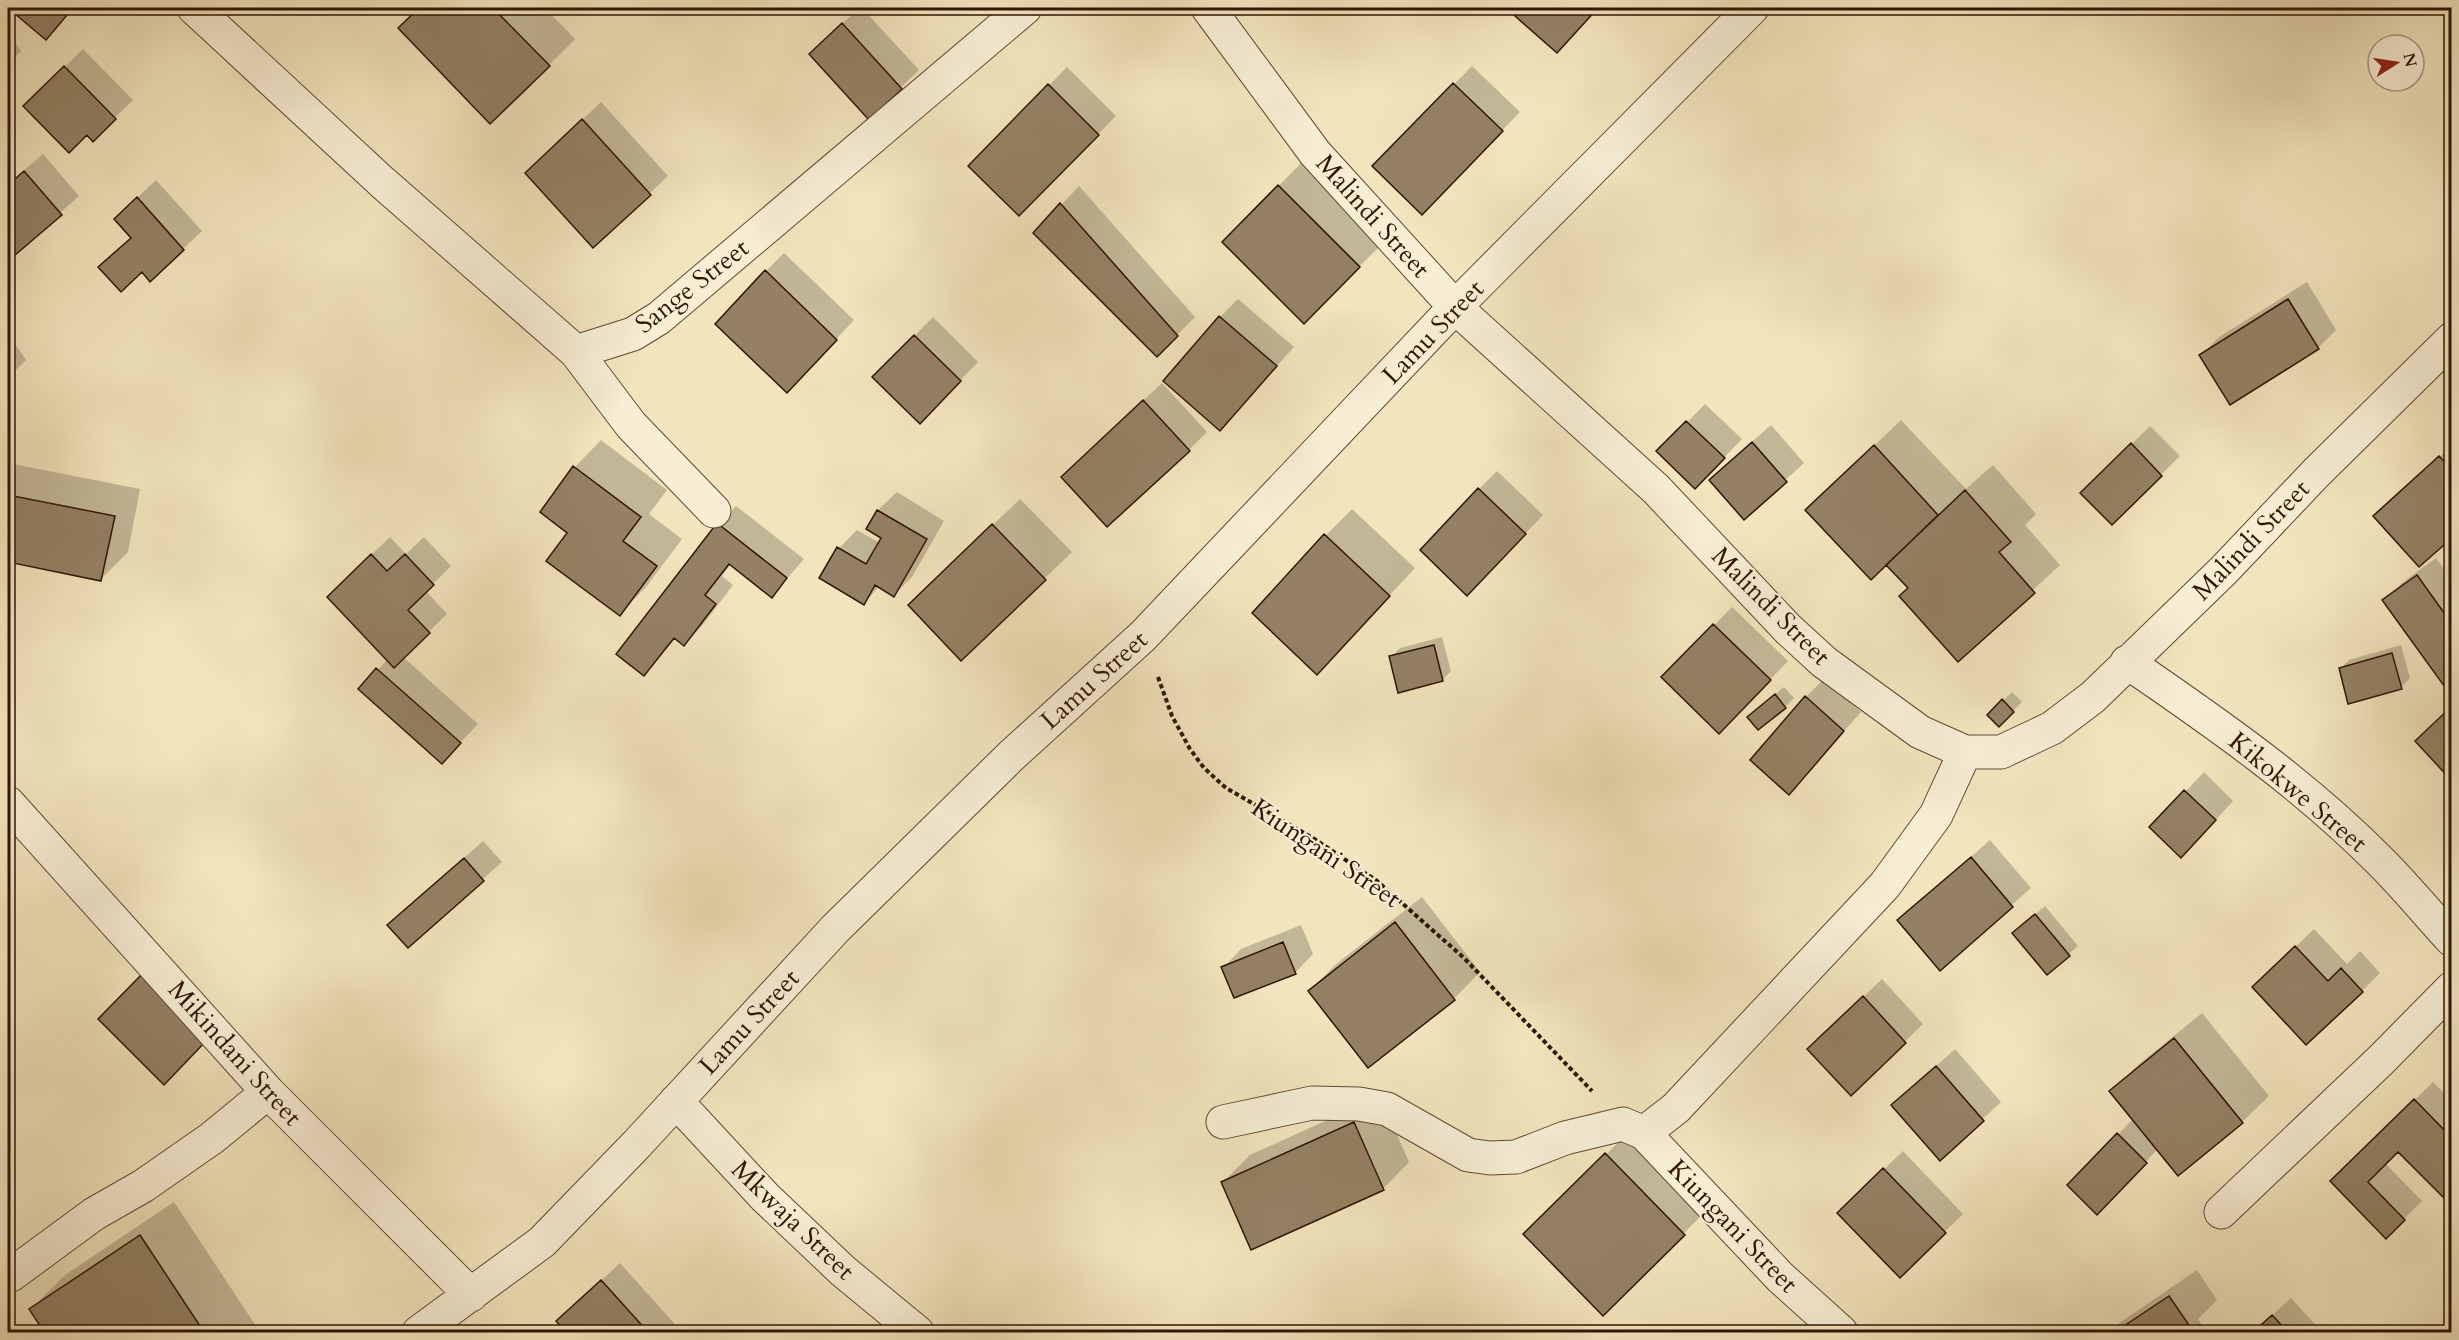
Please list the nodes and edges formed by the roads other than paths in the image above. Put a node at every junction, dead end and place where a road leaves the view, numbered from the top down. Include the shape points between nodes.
1 (194, 8) edge
2 (1025, 8) edge
3 (1208, 8) edge
4 (1752, 8) edge
5 (1455, 307) junction
6 (2451, 339) edge
7 (576, 352) junction
8 (714, 511) dead end
9 (2127, 662) junction
10 (1965, 752) junction
11 (8, 803) edge
12 (2451, 940) edge
13 (2451, 988) edge
14 (268, 1092) junction
15 (676, 1101) junction
16 (1223, 1122) dead end
17 (1633, 1129) junction
18 (2221, 1212) dead end
19 (11, 1275) dead end
20 (471, 1295) junction
21 (419, 1332) edge
22 (917, 1332) edge
23 (1841, 1332) edge

1 - 7 street via 382,182
2 - 7 street, Sange Street via 659,318 633,334
3 - 5 street, Malindi Street via 1315,153
4 - 5 street, Lamu Street
5 - 10 street, Malindi Street via 1656,489 1824,662 1920,732
5 - 15 street, Lamu Street via 1143,636 1011,756 835,929
6 - 9 street, Malindi Street via 2224,570
7 - 8 street via 631,425
9 - 10 street, Malindi Street via 2093,697 2052,728 2001,752
9 - 12 street, Kikokwe Street via 2239,739 2307,795 2381,862
10 - 17 street via 1936,815 1885,885 1677,1108
11 - 14 street, Mikindani Street
13 - 18 street
14 - 19 street via 212,1138 94,1214
14 - 20 street, Mikindani Street
15 - 20 street, Lamu Street via 542,1242
15 - 22 street, Mkwaja Street via 774,1205 843,1271
16 - 17 street via 1312,1103 1359,1104 1387,1109 1468,1155 1490,1158 1516,1157 1565,1138
17 - 23 street, Kiungani Street
20 - 21 street, Lamu Street

